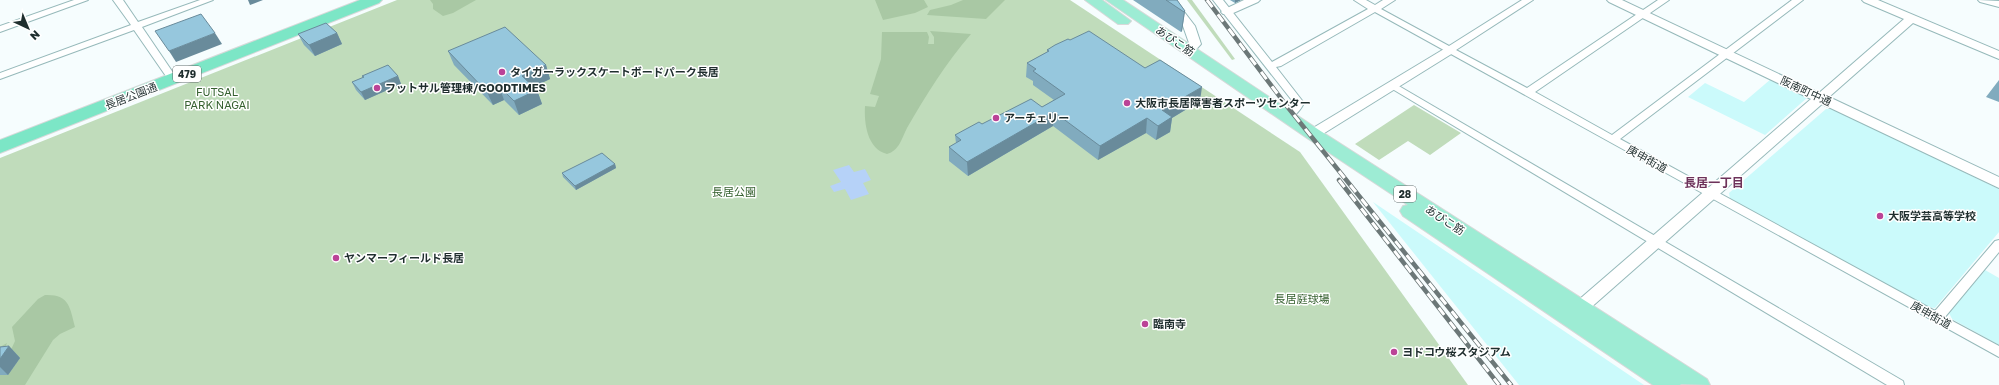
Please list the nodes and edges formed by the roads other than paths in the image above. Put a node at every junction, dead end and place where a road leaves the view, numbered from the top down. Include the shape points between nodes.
1 (83, 0) edge
2 (118, 0) edge
3 (208, 0) edge
4 (356, 0) edge
5 (374, 0) edge
6 (1092, 0) edge
7 (1113, 0) edge
8 (1169, 0) edge
9 (1218, 0) edge
10 (1254, 0) edge
11 (1359, 0) edge
12 (1390, 0) edge
13 (1528, 0) edge
14 (1613, 0) edge
15 (1664, 0) edge
16 (1798, 0) edge
17 (1868, 0) edge
18 (1983, 0) edge
19 (1999, 4) edge
20 (1375, 9) junction
21 (1227, 12) junction
22 (1644, 14) junction
23 (1912, 18) junction
24 (136, 26) junction
25 (0, 29) edge
26 (1449, 50) junction
27 (1188, 51) junction
28 (1728, 54) junction
29 (1999, 54) edge
30 (1270, 66) junction
31 (0, 76) edge
32 (171, 76) junction
33 (1392, 85) junction
34 (1527, 92) junction
35 (1822, 98) junction
36 (1286, 116) junction
37 (1313, 134) junction
38 (0, 138) edge
39 (1612, 140) junction
40 (0, 147) edge
41 (1999, 183) edge
42 (1710, 194) junction
43 (1655, 241) junction
44 (1999, 244) edge
45 (1575, 313) junction
46 (1937, 318) junction
47 (1999, 352) edge
48 (1670, 385) edge
49 (1699, 385) edge
50 (1898, 385) edge

1 - 25 street
2 - 24 street
3 - 24 street
4 - 32 highway, 長居公園通 / 479
5 - 32 highway, 長居公園通 / 479
6 - 45 main road, あびこ筋 / 28
7 - 27 main road, あびこ筋 / 28
8 - 27 street via 1195,38 1195,44
9 - 21 street
10 - 21 street
11 - 20 street, 庚申街道
12 - 20 street
13 - 26 street
14 - 22 street, 阪南町中通
15 - 22 street
16 - 28 street
17 - 23 street
18 - 19 street
20 - 26 street, 庚申街道
20 - 30 street via 1278,64
21 - 30 street
22 - 28 street, 阪南町中通
22 - 34 street
23 - 29 street
23 - 35 street
24 - 31 street
24 - 32 street
26 - 33 street
26 - 34 street, 庚申街道
27 - 36 main road, あびこ筋 / 28
28 - 35 street, 阪南町中通
28 - 39 street
30 - 36 street via 1299,102 1296,109
32 - 38 highway, 長居公園通 / 479
32 - 40 highway, 長居公園通 / 479
33 - 37 street
33 - 43 street
34 - 39 street, 庚申街道
35 - 41 street, 阪南町中通
35 - 42 street
36 - 37 main road, あびこ筋 / 28
37 - 45 main road, あびこ筋 / 28
39 - 42 street, 庚申街道
42 - 43 street
42 - 46 street, 庚申街道
43 - 45 street
43 - 50 street
44 - 46 street
45 - 48 main road, あびこ筋 / 28
45 - 49 main road, あびこ筋 / 28
46 - 47 street, 庚申街道

